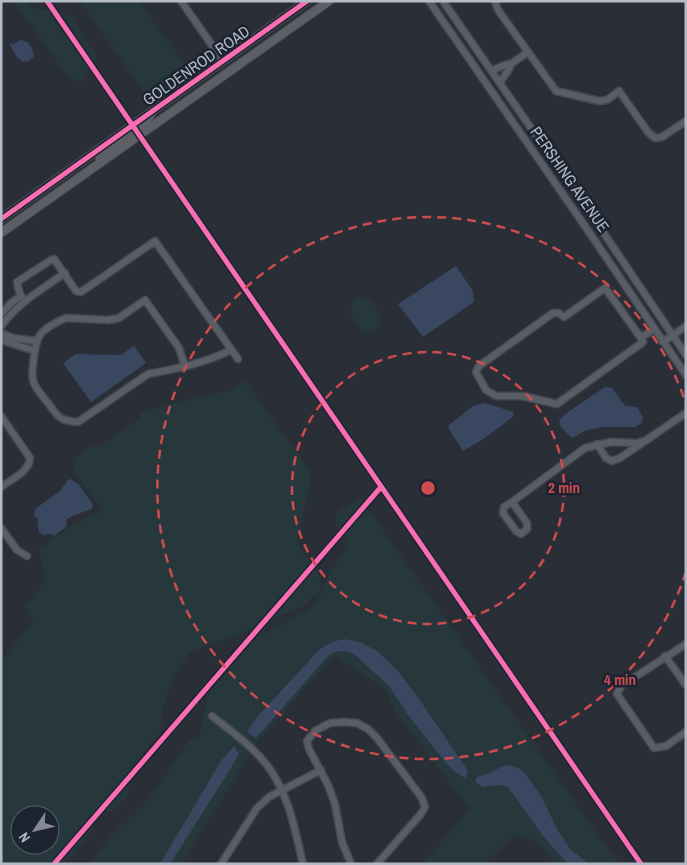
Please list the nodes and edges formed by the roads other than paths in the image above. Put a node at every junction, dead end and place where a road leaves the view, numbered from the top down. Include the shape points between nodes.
1 (181, 1) edge
2 (308, 1) edge
3 (329, 1) edge
4 (429, 1) edge
5 (443, 1) edge
6 (495, 1) edge
7 (528, 52) junction
8 (223, 61) junction
9 (244, 61) junction
10 (512, 64) junction
11 (491, 70) junction
12 (500, 83) junction
13 (152, 112) junction
14 (686, 121) edge
15 (150, 128) junction
16 (85, 160) junction
17 (100, 164) junction
18 (1, 219) edge
19 (21, 219) junction
20 (1, 233) edge
21 (65, 273) junction
22 (22, 299) junction
23 (5, 313) edge
24 (1, 326) edge
25 (686, 326) edge
26 (654, 329) junction
27 (1, 333) edge
28 (672, 336) junction
29 (641, 338) junction
30 (1, 340) edge
31 (37, 341) junction
32 (663, 342) junction
33 (231, 350) junction
34 (35, 351) junction
35 (686, 355) edge
36 (238, 359) dead end
37 (185, 366) junction
38 (686, 375) edge
39 (686, 413) edge
40 (1, 416) edge
41 (647, 440) junction
42 (597, 444) junction
43 (1, 486) edge
44 (512, 502) junction
45 (1, 528) edge
46 (27, 556) dead end
47 (686, 644) edge
48 (665, 656) junction
49 (686, 685) edge
50 (212, 716) dead end
51 (686, 732) edge
52 (321, 770) junction
53 (282, 790) junction
54 (221, 864) edge
55 (303, 864) edge
56 (351, 864) edge
57 (377, 864) edge

1 - 8 street
2 - 8 main road, GOLDENROD ROAD
2 - 9 main road via 302,12 246,52
3 - 9 main road, GOLDENROD ROAD
4 - 26 street, PERSHING AVENUE
5 - 11 street, PERSHING AVENUE
6 - 7 street
7 - 10 street
7 - 14 street via 556,90 599,100 607,100 619,91 655,138
8 - 13 main road, GOLDENROD ROAD
8 - 15 main road via 219,75 157,118
9 - 15 main road, GOLDENROD ROAD
10 - 11 street
10 - 12 street
11 - 12 street, PERSHING AVENUE
12 - 28 street, PERSHING AVENUE
13 - 16 main road, GOLDENROD ROAD
13 - 17 main road via 146,122 100,155
15 - 17 main road, GOLDENROD ROAD
16 - 18 main road, GOLDENROD ROAD
16 - 19 main road via 84,170 31,207
17 - 19 main road, GOLDENROD ROAD
19 - 20 main road, GOLDENROD ROAD
21 - 22 street
21 - 22 street via 54,259 51,260 18,282
21 - 33 street via 76,291 81,292 155,241
22 - 23 street
23 - 24 street
25 - 28 street
26 - 29 street
26 - 32 street, PERSHING AVENUE
27 - 31 street
28 - 32 street
28 - 35 street, PERSHING AVENUE
29 - 29 street via 605,288 564,316 553,313 478,366 476,372 486,390 496,396 522,396 557,404 644,342
30 - 34 street
31 - 34 street
31 - 37 street via 39,335 60,320 119,318 146,300 180,348
32 - 38 street, PERSHING AVENUE
33 - 36 street
33 - 37 street
34 - 37 street via 32,378 35,386 60,419 67,421 78,422 148,374
39 - 41 street
40 - 43 street via 30,458 26,468
41 - 42 street
41 - 42 street via 612,461 606,458
42 - 44 street via 585,448
44 - 44 street via 504,507 503,513 522,534 527,530 527,523
45 - 46 street via 17,550
47 - 48 street
48 - 49 street
48 - 51 street via 621,686 616,694 654,748 666,746
50 - 53 street via 248,745
52 - 53 street
52 - 56 street via 335,804 342,842
52 - 57 street via 307,741 315,730 330,723 357,723 377,738 422,798 425,807 420,815
53 - 54 street via 257,808
53 - 55 street

